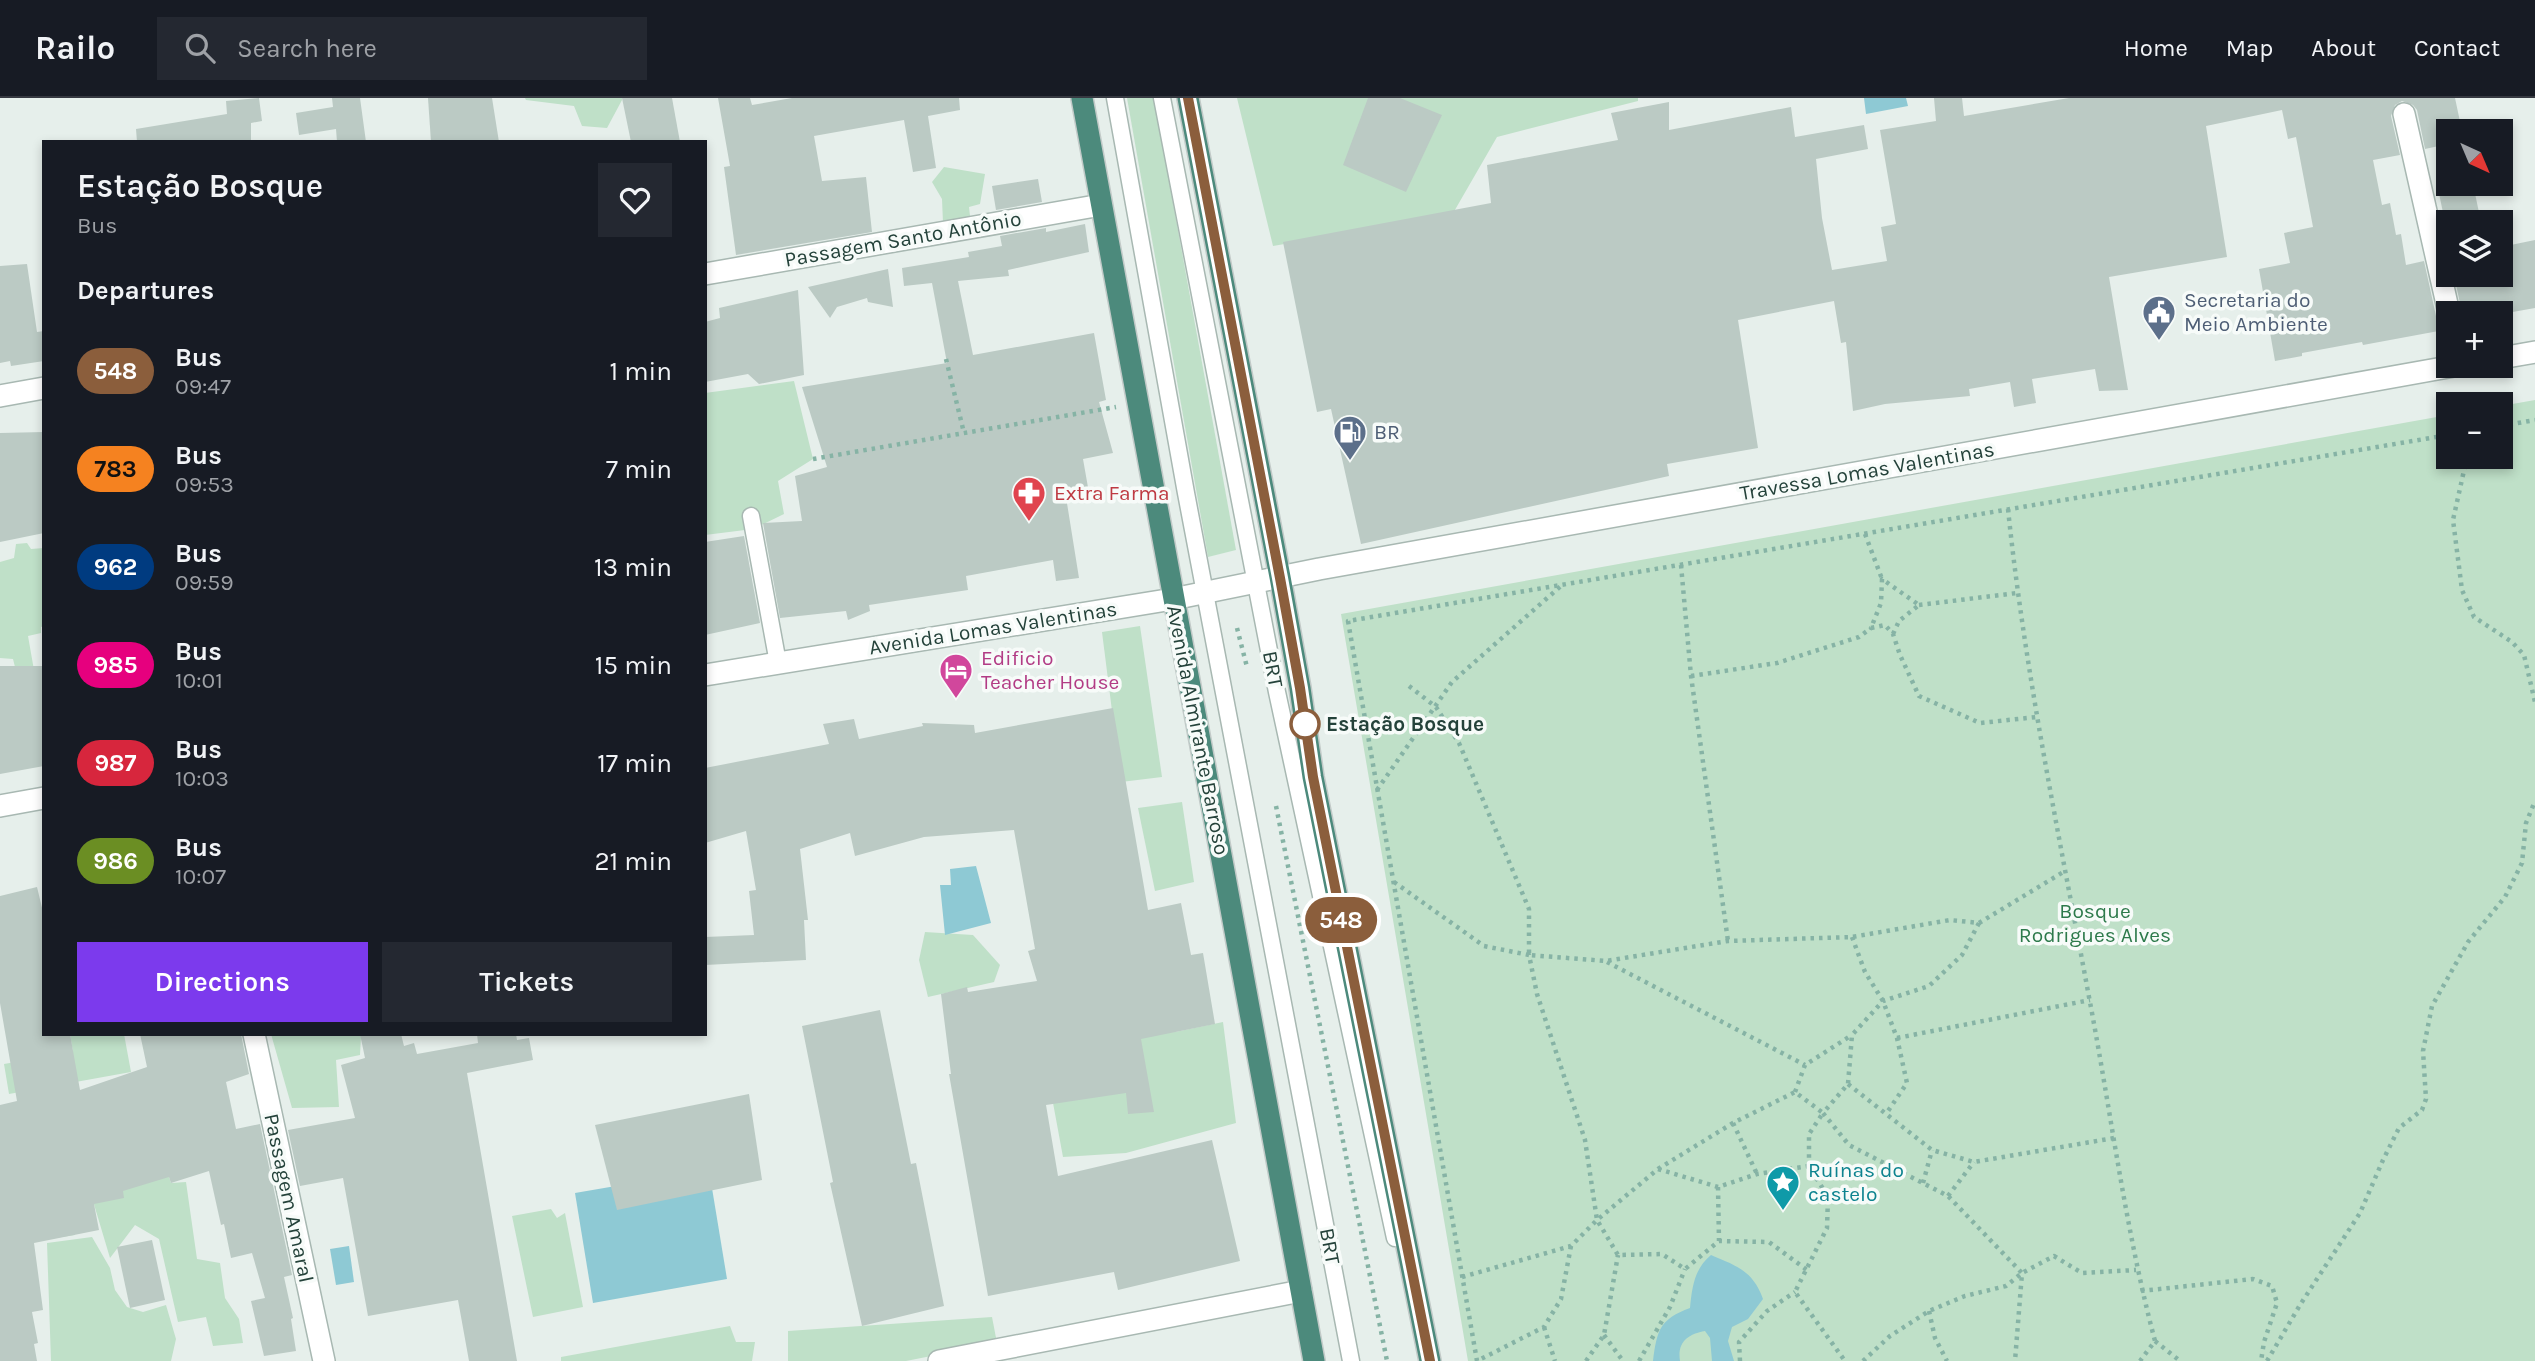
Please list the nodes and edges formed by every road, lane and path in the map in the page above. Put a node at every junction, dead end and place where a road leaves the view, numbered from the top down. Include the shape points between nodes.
1 (1082, 98) edge
2 (1115, 98) edge
3 (1162, 98) edge
4 (1188, 98) edge
5 (2404, 114) dead end
6 (1101, 205) junction
7 (707, 274) edge
8 (2446, 301) edge
9 (2535, 352) edge
10 (2513, 356) edge
11 (946, 359) dead end
12 (2436, 369) edge
13 (42, 388) edge
14 (0, 396) edge
15 (1138, 404) junction
16 (2535, 420) edge
17 (2513, 424) edge
18 (964, 433) junction
19 (2436, 437) edge
20 (813, 459) dead end
21 (2464, 469) edge
22 (2008, 509) junction
23 (751, 516) dead end
24 (1865, 534) junction
25 (1681, 565) junction
26 (1280, 578) junction
27 (1882, 579) junction
28 (1256, 584) junction
29 (1563, 585) junction
30 (1206, 593) junction
31 (2017, 593) junction
32 (1173, 599) junction
33 (1919, 605) junction
34 (1871, 628) junction
35 (1893, 634) junction
36 (778, 663) junction
37 (707, 675) edge
38 (1691, 676) junction
39 (1409, 686) dead end
40 (2535, 702) edge
41 (1436, 707) junction
42 (2037, 717) junction
43 (1377, 790) junction
44 (42, 798) edge
45 (2535, 801) edge
46 (0, 806) edge
47 (2065, 871) junction
48 (1394, 881) junction
49 (1979, 923) junction
50 (1852, 937) junction
51 (1728, 941) junction
52 (1529, 956) junction
53 (1606, 961) junction
54 (2090, 1000) junction
55 (1883, 1001) junction
56 (1852, 1035) junction
57 (254, 1036) edge
58 (1897, 1038) junction
59 (1805, 1065) junction
60 (1848, 1084) junction
61 (1795, 1092) junction
62 (1823, 1113) junction
63 (1886, 1114) junction
64 (1733, 1123) junction
65 (2114, 1138) junction
66 (1932, 1150) junction
67 (1974, 1162) junction
68 (1809, 1166) junction
69 (1657, 1169) junction
70 (1757, 1174) junction
71 (1923, 1183) junction
72 (1718, 1187) junction
73 (1948, 1196) junction
74 (1597, 1220) junction
75 (1719, 1241) junction
76 (1571, 1246) junction
77 (1618, 1255) junction
78 (1685, 1269) junction
79 (1807, 1270) junction
80 (2136, 1270) junction
81 (2022, 1273) junction
82 (1462, 1277) junction
83 (1301, 1291) junction
84 (2141, 1291) junction
85 (1795, 1292) junction
86 (1929, 1311) junction
87 (1544, 1327) junction
88 (1604, 1335) junction
89 (2155, 1341) junction
90 (324, 1361) edge
91 (939, 1361) edge
92 (1314, 1361) edge
93 (1351, 1361) edge
94 (1419, 1361) edge
95 (1430, 1361) edge
96 (1555, 1361) edge
97 (1586, 1361) edge
98 (1623, 1361) edge
99 (1639, 1361) edge
100 (1740, 1361) edge
101 (1845, 1361) edge
102 (1863, 1361) edge
103 (1947, 1361) edge
104 (2015, 1361) edge
105 (2140, 1361) edge
106 (2180, 1361) edge
107 (2261, 1361) edge
108 (2267, 1361) edge

1 - 6 highway, Avenida Almirante Barroso
2 - 30 lane, BRT
3 - 28 lane, BRT
4 - 26 highway
5 - 8 street
6 - 7 street, Passagem Santo Antônio
6 - 15 highway, Avenida Almirante Barroso
9 - 10 street
11 - 18 path
12 - 26 street, Travessa Lomas Valentinas
13 - 14 street
15 - 18 path
15 - 32 highway, Avenida Almirante Barroso
16 - 17 path
18 - 20 path
19 - 22 path
21 - 40 path via 2453,520 2462,590 2474,617 2524,655
22 - 24 path
22 - 31 path
23 - 36 lane
24 - 25 path
24 - 27 path
25 - 29 path
25 - 38 path
26 - 28 street, Avenida Lomas Valentinas
26 - 95 highway via 1313,777
27 - 33 path
27 - 34 path via 1881,603
28 - 30 street, Avenida Lomas Valentinas
28 - 94 lane, BRT
29 - 41 path via 1452,682
29 - 43 path via 1348,621
30 - 32 street, Avenida Lomas Valentinas
30 - 93 lane, BRT
31 - 33 path
31 - 42 path
32 - 36 street, Avenida Lomas Valentinas
32 - 83 highway, Avenida Almirante Barroso
33 - 35 path via 1899,621
34 - 35 path via 1885,625
34 - 38 path via 1859,637 1777,663
35 - 42 path via 1919,696 1980,723
36 - 37 street, Avenida Lomas Valentinas
38 - 51 path
39 - 41 path
41 - 43 path
41 - 52 path via 1459,743 1529,909
42 - 47 path
43 - 48 path
44 - 46 street
45 - 108 path via 2526,823 2522,863 2505,897 2468,942 2431,1006 2423,1051 2426,1099 2422,1110 2399,1128 2360,1213
47 - 49 path
47 - 54 path
48 - 52 path via 1484,946
48 - 82 path
49 - 50 path via 1950,920
49 - 55 path via 1962,956 1929,986
50 - 51 path
50 - 55 path via 1865,972
51 - 53 path
52 - 53 path
52 - 74 path via 1536,994 1585,1140
53 - 59 path
54 - 58 path
54 - 65 path
55 - 56 path
55 - 58 path
56 - 59 path
56 - 60 path
57 - 90 street, Passagem Amaral
58 - 63 path via 1907,1083
59 - 61 path
60 - 62 path
60 - 63 path
61 - 62 path
61 - 64 path
62 - 68 path via 1809,1134
62 - 71 path via 1849,1145
63 - 66 path
64 - 69 path
64 - 70 path
65 - 67 path
65 - 80 path
66 - 67 path
66 - 71 path
67 - 73 path
68 - 70 path
68 - 79 path via 1828,1197 1827,1228
69 - 72 path
69 - 74 path
70 - 72 path
71 - 73 path
72 - 75 path
73 - 81 path
74 - 76 path
74 - 77 path
75 - 78 path
75 - 79 path via 1769,1242
76 - 82 path
76 - 87 path via 1561,1299
77 - 78 path via 1662,1254
77 - 88 path
78 - 99 path via 1670,1307
79 - 85 path
80 - 81 path via 2082,1273 2054,1256
80 - 84 path
81 - 86 path via 2006,1286
81 - 104 path
82 - 87 path via 1477,1361
83 - 91 street
83 - 92 highway, Avenida Almirante Barroso
84 - 89 path
84 - 107 path via 2253,1279 2272,1286 2277,1304
85 - 100 path via 1767,1311 1740,1342
85 - 101 path
86 - 102 path via 1890,1336
86 - 103 path
87 - 96 path
88 - 97 path
88 - 98 path
89 - 105 path
89 - 106 path

